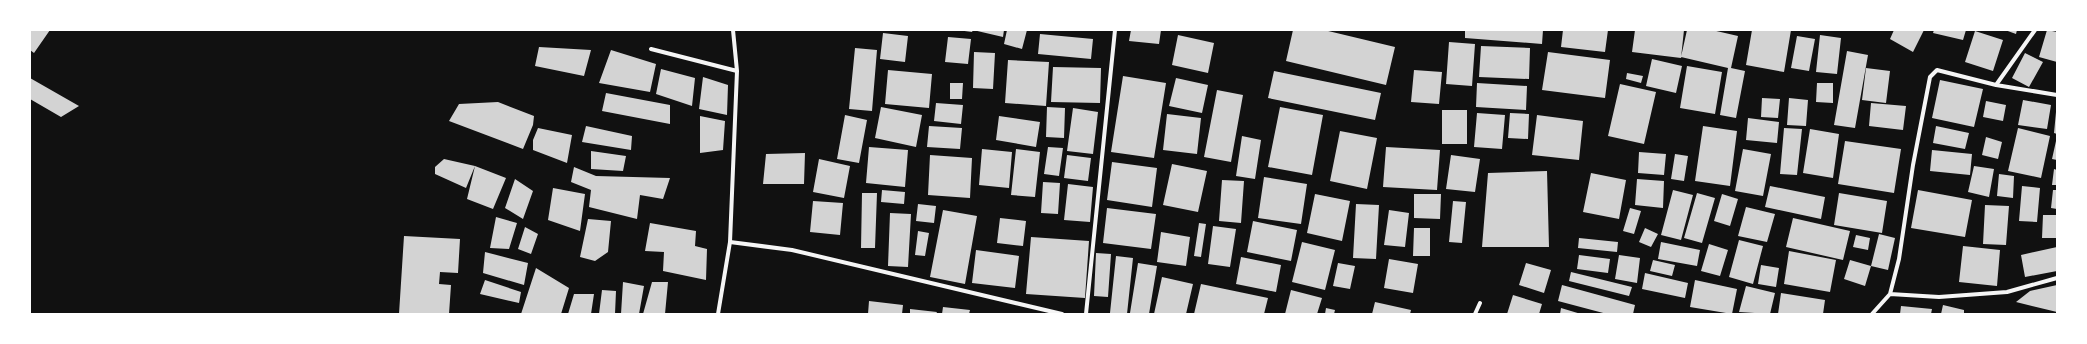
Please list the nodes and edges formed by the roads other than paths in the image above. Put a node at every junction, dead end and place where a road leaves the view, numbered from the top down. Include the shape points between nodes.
1 (733, 30) edge
2 (1115, 30) edge
3 (2035, 30) edge
4 (651, 49) dead end
5 (737, 71) junction
6 (1996, 85) junction
7 (2057, 95) edge
8 (730, 242) junction
9 (2057, 278) edge
10 (1890, 294) junction
11 (1480, 303) dead end
12 (718, 314) edge
13 (1062, 314) edge
14 (1086, 314) edge
15 (1475, 314) edge
16 (1872, 314) edge

1 - 5 street
2 - 14 street
3 - 6 street
4 - 5 street
5 - 8 street
6 - 7 street
6 - 10 street via 1937,70 1930,77 1899,259
8 - 12 street
8 - 13 street via 792,250
9 - 10 street via 2000,292 1939,297
10 - 16 street
11 - 15 street

